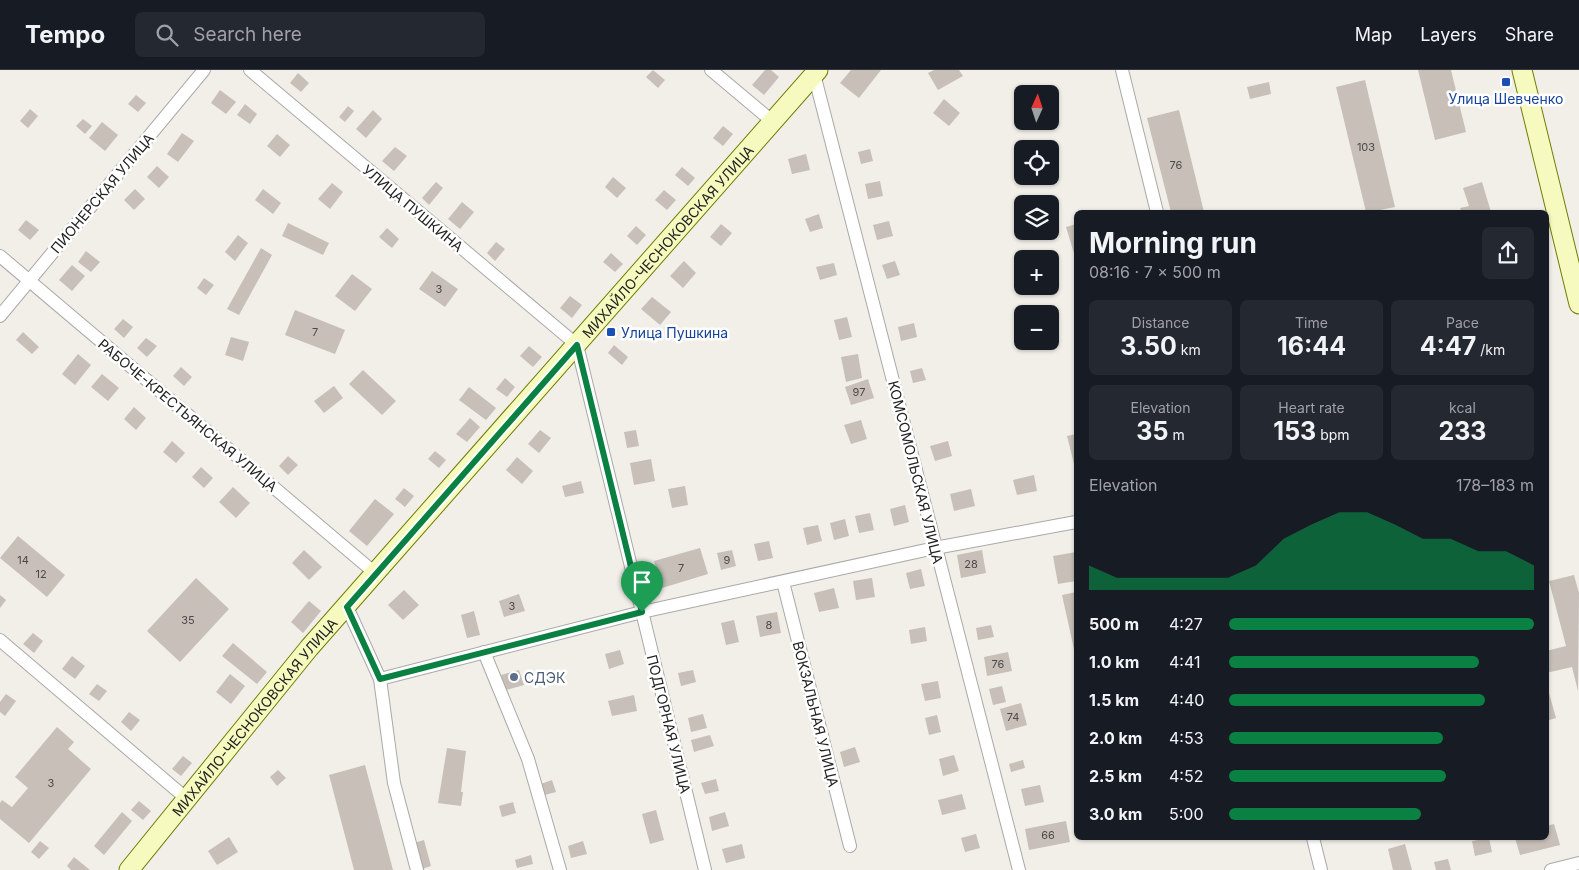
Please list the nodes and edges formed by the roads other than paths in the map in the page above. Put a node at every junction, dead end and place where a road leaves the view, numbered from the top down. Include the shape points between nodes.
1 (204, 70) edge
2 (250, 70) edge
3 (711, 70) edge
4 (1122, 70) edge
5 (1522, 70) edge
6 (816, 72) edge
7 (772, 121) junction
8 (1157, 210) edge
9 (0, 256) edge
10 (30, 281) junction
11 (1579, 304) edge
12 (0, 316) edge
13 (577, 345) junction
14 (1074, 522) edge
15 (935, 548) junction
16 (375, 573) junction
17 (783, 582) junction
18 (347, 607) junction
19 (642, 612) junction
20 (0, 640) edge
21 (484, 652) junction
22 (380, 679) junction
23 (187, 799) junction
24 (1313, 840) edge
25 (850, 846) dead end
26 (1579, 863) edge
27 (129, 870) edge
28 (417, 870) edge
29 (560, 870) edge
30 (705, 870) edge
31 (1019, 870) edge
32 (1321, 870) edge
33 (1551, 870) edge

1 - 10 street, ПИОНЕРСКАЯ УЛИЦА
2 - 13 street, УЛИЦА ПУШКИНА
3 - 7 street
4 - 8 street
5 - 11 main road
6 - 7 main road, МИХАЙЛО-ЧЕСНОКОВСКАЯ УЛИЦА
6 - 15 street, КОМСОМОЛЬСКАЯ УЛИЦА
7 - 13 main road, МИХАЙЛО-ЧЕСНОКОВСКАЯ УЛИЦА
9 - 10 street, РАБОЧЕ-КРЕСТЬЯНСКАЯ УЛИЦА
10 - 12 street, ПИОНЕРСКАЯ УЛИЦА
10 - 16 street, РАБОЧЕ-КРЕСТЬЯНСКАЯ УЛИЦА
13 - 16 main road, МИХАЙЛО-ЧЕСНОКОВСКАЯ УЛИЦА
13 - 19 street, ПОДГОРНАЯ УЛИЦА
14 - 15 street
15 - 17 street
15 - 31 street, КОМСОМОЛЬСКАЯ УЛИЦА
16 - 18 main road, МИХАЙЛО-ЧЕСНОКОВСКАЯ УЛИЦА
17 - 19 street
17 - 25 street, ВОКЗАЛЬНАЯ УЛИЦА
18 - 22 street
18 - 23 main road, МИХАЙЛО-ЧЕСНОКОВСКАЯ УЛИЦА
19 - 21 street
19 - 30 street, ПОДГОРНАЯ УЛИЦА
20 - 23 street
21 - 22 street
21 - 29 street via 528,760
22 - 28 street via 394,783
23 - 27 main road, МИХАЙЛО-ЧЕСНОКОВСКАЯ УЛИЦА
24 - 32 street
26 - 33 street

